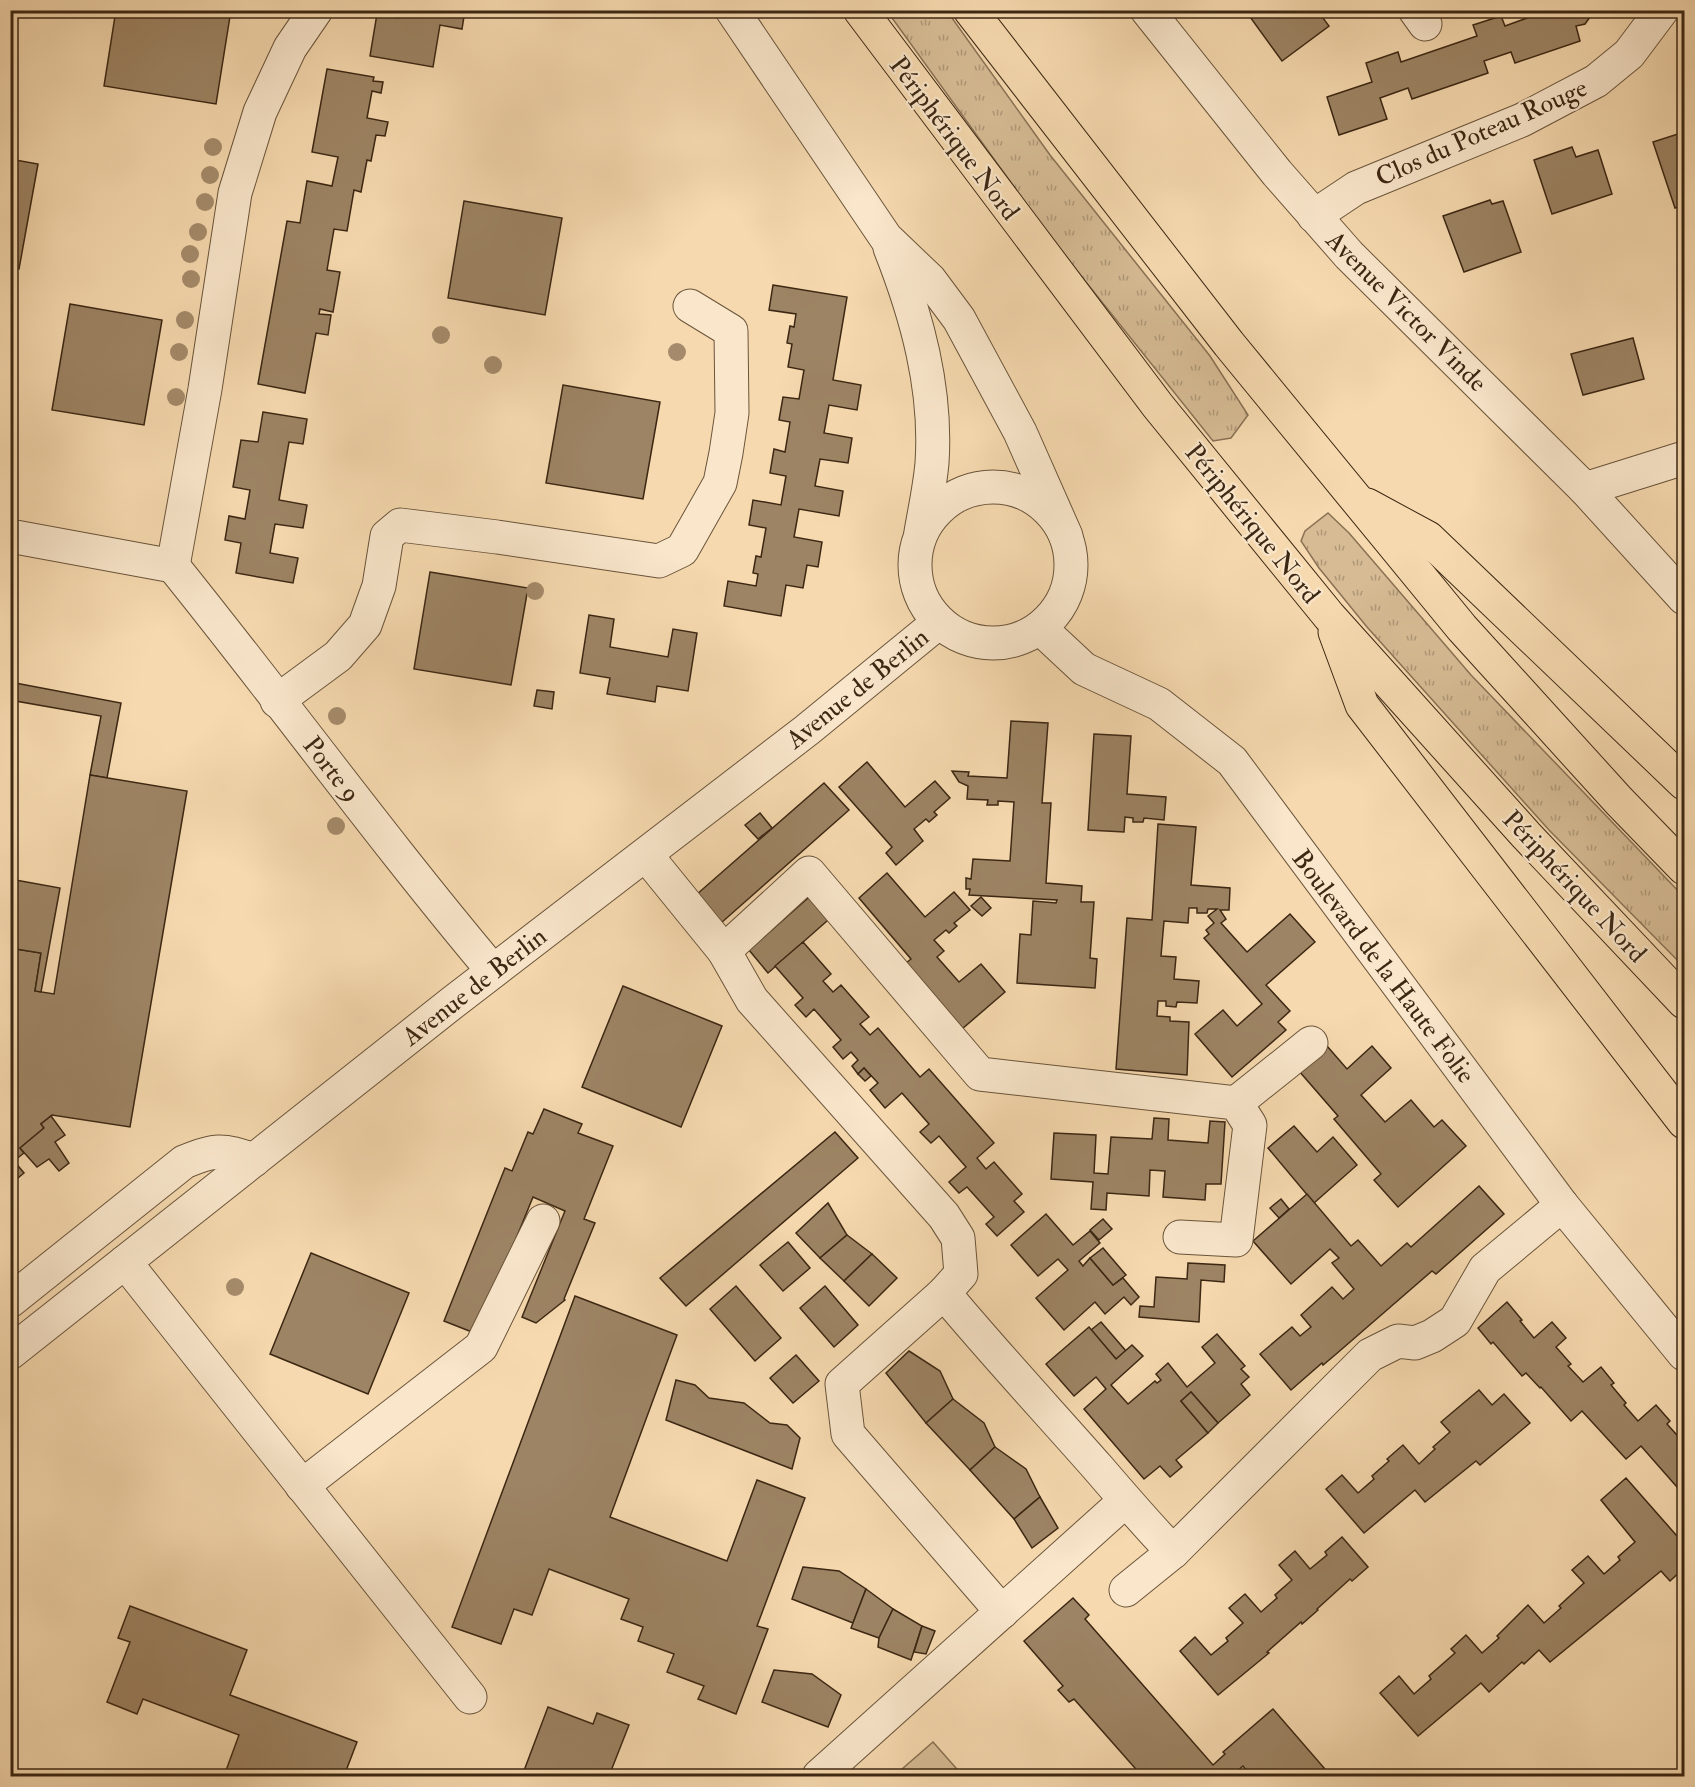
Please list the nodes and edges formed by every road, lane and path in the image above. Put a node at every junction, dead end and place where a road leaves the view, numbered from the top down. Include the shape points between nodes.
1 (316, 10) edge
2 (732, 10) edge
3 (860, 10) edge
4 (970, 10) edge
5 (1147, 10) edge
6 (1662, 10) edge
7 (1314, 216) junction
8 (886, 238) junction
9 (690, 306) dead end
10 (1684, 458) edge
11 (1585, 489) junction
12 (1353, 497) junction
13 (921, 534) junction
14 (10, 536) edge
15 (1066, 536) junction
16 (173, 566) junction
17 (1684, 598) edge
18 (1329, 616) junction
19 (939, 621) junction
20 (1040, 628) junction
21 (278, 700) junction
22 (1684, 783) edge
23 (646, 855) junction
24 (1684, 868) edge
25 (724, 951) junction
26 (492, 971) junction
27 (1684, 1002) edge
28 (1311, 1043) dead end
29 (1236, 1103) junction
30 (1684, 1122) edge
31 (254, 1160) junction
32 (1562, 1205) junction
33 (543, 1221) dead end
34 (1180, 1237) dead end
35 (125, 1262) junction
36 (944, 1293) junction
37 (10, 1300) edge
38 (10, 1353) edge
39 (1684, 1354) edge
40 (302, 1486) junction
41 (1125, 1501) junction
42 (1173, 1551) junction
43 (1126, 1590) dead end
44 (1002, 1612) junction
45 (470, 1697) dead end
46 (819, 1776) edge

1 - 16 street via 290,48 260,112 236,193
2 - 8 street
3 - 18 highway, Périphérique Nord via 1158,406
4 - 12 highway
5 - 7 street, Avenue Victor Vinde
6 - 7 street, Clos du Poteau Rouge via 1629,54 1596,81 1522,120 1356,188
7 - 11 street, Avenue Victor Vinde
8 - 13 street via 909,296 930,394 932,463
8 - 15 street via 930,280 958,319 1020,432
9 - 21 street via 731,331 732,413 720,483 682,550 659,561 399,525 387,536 379,585 365,625 339,656
10 - 11 street
11 - 17 street, Avenue Victor Vinde
12 - 22 highway via 1428,538
12 - 24 highway via 1461,628
13 - 15 street via 934,513 954,497 985,487 1018,491 1034,498 1047,508
13 - 19 street via 914,570 926,606
14 - 16 street
15 - 20 street via 1071,560 1068,585 1063,600
16 - 21 street, Porte 9
18 - 27 highway, Périphérique Nord via 1526,835
18 - 30 highway via 1362,705
19 - 20 street via 953,633 988,643 1024,637
19 - 23 street, Avenue de Berlin
20 - 32 street, Boulevard de la Haute Folie via 1084,669 1159,704 1232,761
21 - 26 street, Porte 9
23 - 25 street
23 - 26 street, Avenue de Berlin
25 - 29 street via 809,873 980,1074
25 - 36 street via 752,1000 944,1216 958,1238 961,1274
26 - 31 street, Avenue de Berlin
28 - 29 street
29 - 34 street via 1250,1125 1236,1240
31 - 35 street, Avenue de Berlin
31 - 37 street via 227,1151 203,1154 184,1162
32 - 39 street, Boulevard de la Haute Folie
32 - 42 street via 1485,1269 1455,1322 1432,1336 1415,1342 1398,1341 1370,1355
33 - 40 street via 481,1347
35 - 38 street, Avenue de Berlin
35 - 40 street
36 - 41 street
36 - 44 street via 842,1384 848,1434
40 - 45 street
41 - 42 street
41 - 44 street
42 - 43 street
44 - 46 street

